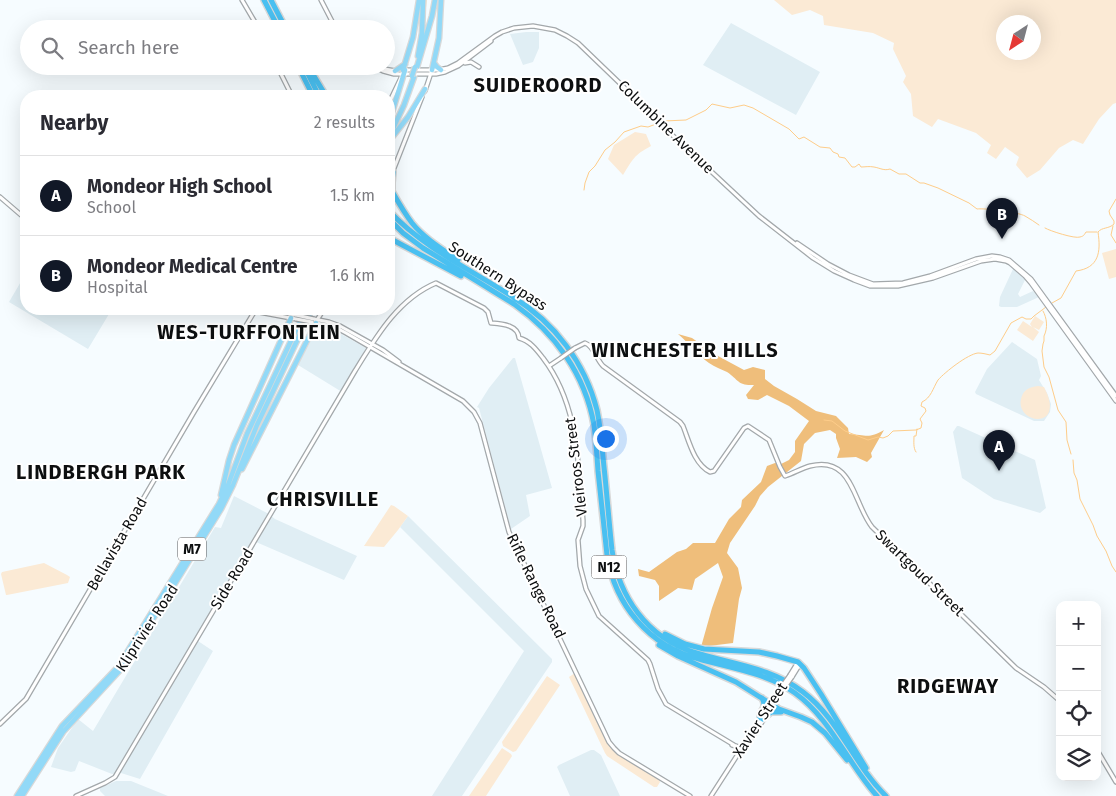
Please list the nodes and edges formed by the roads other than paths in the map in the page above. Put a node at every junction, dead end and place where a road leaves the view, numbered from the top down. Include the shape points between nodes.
1 (244, 0) edge
2 (264, 0) edge
3 (271, 0) edge
4 (321, 0) edge
5 (418, 0) edge
6 (423, 0) edge
7 (435, 0) edge
8 (441, 0) edge
9 (254, 20) edge
10 (274, 20) edge
11 (281, 20) edge
12 (331, 20) edge
13 (504, 32) junction
14 (406, 63) junction
15 (434, 63) junction
16 (462, 64) junction
17 (479, 67) dead end
18 (417, 68) junction
19 (441, 70) junction
20 (395, 71) edge
21 (395, 72) edge
22 (404, 72) junction
23 (432, 72) junction
24 (395, 74) edge
25 (282, 75) edge
26 (300, 75) edge
27 (310, 75) edge
28 (312, 75) edge
29 (413, 76) junction
30 (398, 85) junction
31 (425, 89) junction
32 (289, 90) edge
33 (309, 90) edge
34 (317, 90) edge
35 (322, 90) edge
36 (395, 91) edge
37 (395, 102) edge
38 (395, 118) edge
39 (395, 124) edge
40 (395, 134) edge
41 (395, 167) edge
42 (0, 197) edge
43 (395, 197) edge
44 (20, 214) edge
45 (395, 217) edge
46 (395, 225) edge
47 (395, 241) edge
48 (482, 285) junction
49 (493, 285) junction
50 (395, 314) edge
51 (252, 315) edge
52 (278, 315) edge
53 (286, 315) edge
54 (303, 315) edge
55 (309, 315) edge
56 (320, 315) edge
57 (323, 315) edge
58 (394, 315) edge
59 (282, 316) junction
60 (294, 317) junction
61 (315, 321) junction
62 (325, 321) junction
63 (491, 323) joint
64 (287, 326) junction
65 (360, 339) junction
66 (371, 345) junction
67 (549, 366) junction
68 (1115, 398) edge
69 (233, 485) junction
70 (219, 504) junction
71 (632, 614) junction
72 (645, 622) junction
73 (799, 663) junction
74 (761, 698) junction
75 (1056, 698) edge
76 (771, 704) junction
77 (796, 715) junction
78 (761, 719) junction
79 (0, 724) edge
80 (745, 743) junction
81 (732, 745) junction
82 (742, 750) junction
83 (1101, 757) edge
84 (865, 781) junction
85 (1116, 782) edge
86 (17, 796) edge
87 (22, 796) edge
88 (76, 796) edge
89 (690, 796) edge
90 (712, 796) edge
91 (877, 796) edge
92 (888, 796) edge

1 - 9 street
2 - 10 highway
3 - 11 highway
4 - 12 street
5 - 14 main road
6 - 18 main road
7 - 18 main road
8 - 15 main road via 440,34
13 - 16 street, Columbine Avenue
13 - 19 street, Columbine Avenue via 458,63
13 - 68 street, Columbine Avenue via 536,26 558,31 574,40 759,216 820,262 873,284 903,283 985,257 1007,259 1028,275
14 - 20 main road
14 - 22 main road
15 - 19 main road
15 - 23 main road
16 - 17 street via 469,62
16 - 23 street, Columbine Avenue via 445,72
18 - 22 street, Columbine Avenue
18 - 23 street, Columbine Avenue
18 - 29 main road, bridge
19 - 23 street, Columbine Avenue
21 - 22 street
22 - 29 street, Columbine Avenue
22 - 30 street
22 - 37 main road
23 - 29 street, Columbine Avenue
23 - 31 street
24 - 30 street
25 - 32 street
26 - 33 highway
27 - 34 highway
28 - 35 highway
29 - 38 main road
29 - 39 main road
30 - 36 street
31 - 40 main road
31 - 41 street
42 - 44 street
43 - 49 highway via 406,216 422,233
45 - 49 highway, Southern Bypass / N12 via 427,245
46 - 48 highway, Southern Bypass / N12 via 423,248
47 - 48 highway
48 - 71 highway, Southern Bypass / N12 via 514,304 541,326 562,350 579,378 594,425 606,555 616,589
49 - 72 highway, Southern Bypass / N12 via 531,309 549,325 570,351 586,379 600,428 615,568 625,595
50 - 63 street, Side Road via 420,290 436,283 484,308
51 - 79 street, Bellavista Road via 26,699
52 - 59 street
53 - 60 street
54 - 70 main road, Kliprivier Road / M7 via 247,434
55 - 69 main road, Kliprivier Road / M7 via 257,425
56 - 61 street
57 - 62 street
58 - 66 street, Side Road
59 - 60 street
59 - 64 street via 286,318
60 - 61 street, bridge
60 - 64 main road
61 - 62 street, Rifle Range Road
61 - 65 street, Rifle Range Road
61 - 69 main road
62 - 65 street, Rifle Range Road
63 - 67 street, Vleiroos Street via 504,324 517,331
64 - 70 main road via 234,445
65 - 66 street, Rifle Range Road
66 - 88 street, Side Road via 115,777
66 - 89 street, Rifle Range Road via 463,401 478,417 511,535 611,744 619,753
67 - 75 street, Swartgoud Street, bridge via 585,343 590,346 598,362 680,422 696,457 710,472 748,426 769,440 785,476 818,465 841,470 872,527 1016,668
67 - 81 street, Vleiroos Street via 563,393 573,426 583,523 578,540 580,566 593,604 600,617 648,660 666,704
69 - 87 main road, Kliprivier Road / M7 via 123,667 63,732
70 - 86 main road, Kliprivier Road / M7 via 118,667 62,726
71 - 74 highway via 637,625 666,650 732,680
71 - 84 highway, Southern Bypass / N12 via 651,634 675,650 783,685 818,714
72 - 73 highway via 674,639 699,648 760,652
72 - 92 highway, Southern Bypass / N12 via 683,648 769,673 796,686 824,712 868,776
73 - 76 street, Xavier Street, bridge
73 - 92 highway
74 - 76 highway
74 - 78 highway via 764,705
76 - 77 highway
76 - 78 street, Xavier Street
77 - 78 highway via 774,711
77 - 84 highway via 822,730
78 - 80 street, Xavier Street
78 - 82 street, Xavier Street
80 - 81 street
80 - 82 street, Xavier Street
81 - 82 street, Vleiroos Street
82 - 90 street, Xavier Street
83 - 85 street
84 - 91 highway, Southern Bypass / N12

